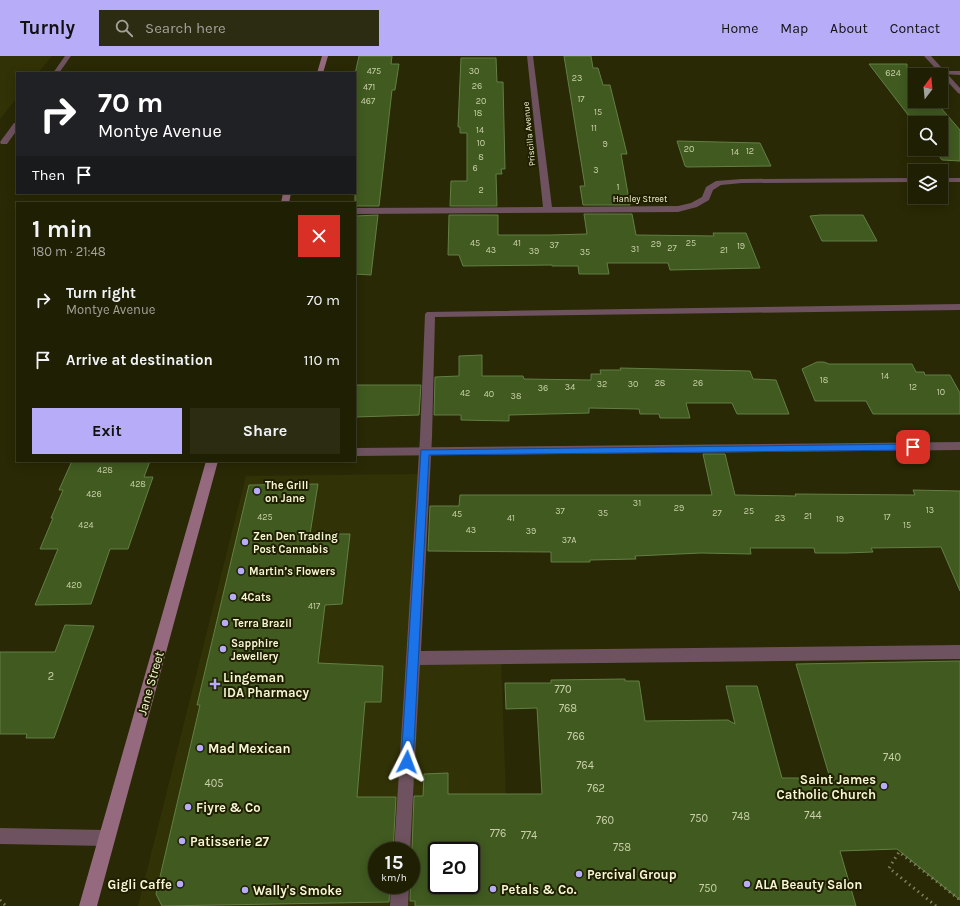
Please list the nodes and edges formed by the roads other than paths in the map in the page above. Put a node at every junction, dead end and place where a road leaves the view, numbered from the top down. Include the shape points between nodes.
1 (68, 56) edge
2 (325, 56) edge
3 (530, 56) edge
4 (927, 56) edge
5 (938, 68) edge
6 (57, 72) edge
7 (320, 72) edge
8 (948, 73) edge
9 (960, 73) edge
10 (948, 79) edge
11 (960, 92) edge
12 (16, 126) edge
13 (2, 142) edge
14 (16, 142) edge
15 (908, 180) edge
16 (948, 180) edge
17 (960, 180) edge
18 (548, 210) junction
19 (356, 211) edge
20 (960, 307) edge
21 (960, 446) edge
22 (356, 452) edge
23 (425, 452) junction
24 (212, 462) edge
25 (960, 652) edge
26 (413, 658) junction
27 (0, 836) edge
28 (106, 838) junction
29 (403, 842) edge
30 (400, 894) edge
31 (88, 906) edge
32 (399, 906) edge

1 - 6 street
2 - 7 main road
3 - 18 street, Priscilla Avenue
4 - 5 street
8 - 9 street
10 - 11 street
12 - 13 street
13 - 14 street
15 - 18 street, Hanley Street via 742,181 719,184 708,189 706,198 694,205 678,209
16 - 17 street
18 - 19 street, Hanley Street
20 - 23 street via 430,314
21 - 23 street
22 - 23 street
23 - 26 street
24 - 28 main road, Jane Street
25 - 26 street
26 - 29 street
27 - 28 street
28 - 31 main road, Jane Street
30 - 32 street

